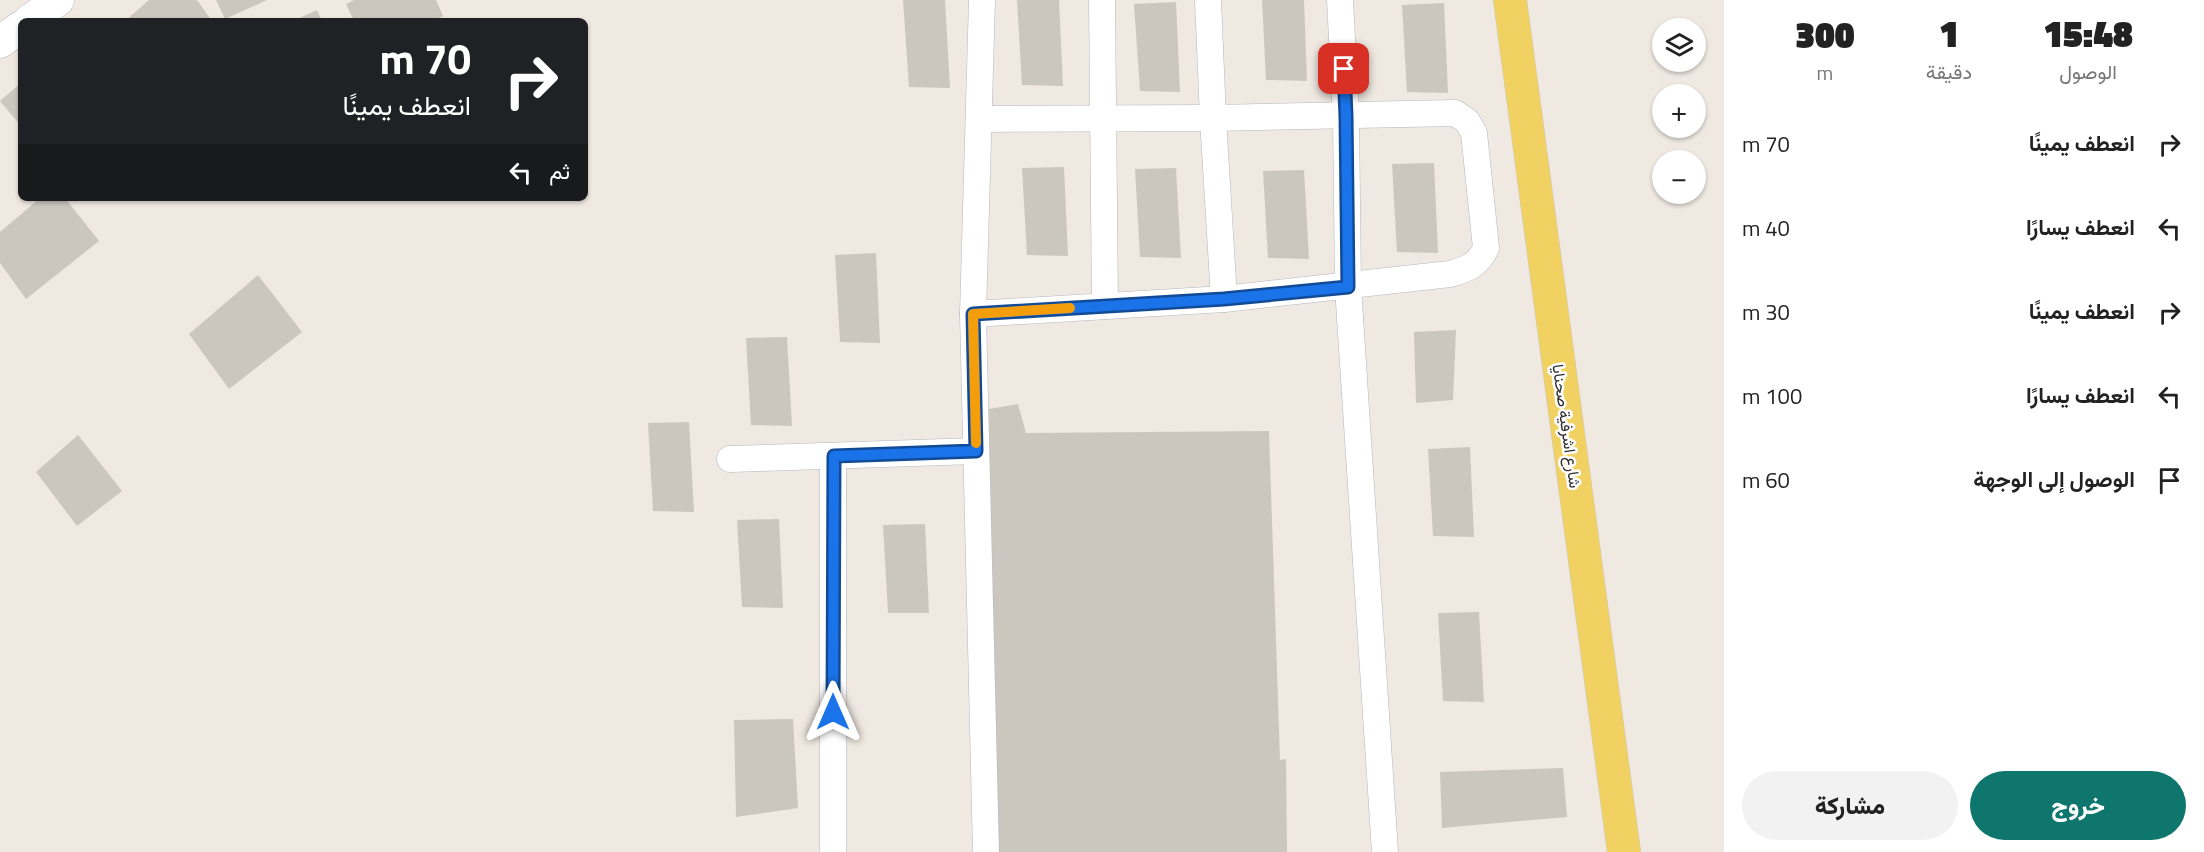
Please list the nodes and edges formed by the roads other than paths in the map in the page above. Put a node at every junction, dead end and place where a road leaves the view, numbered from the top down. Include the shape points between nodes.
1 (58, 0) edge
2 (982, 0) edge
3 (1102, 0) edge
4 (1208, 0) edge
5 (1340, 0) edge
6 (1510, 0) edge
7 (33, 18) edge
8 (18, 29) edge
9 (0, 42) edge
10 (1346, 116) junction
11 (1103, 118) junction
12 (1213, 118) junction
13 (979, 119) junction
14 (1348, 287) junction
15 (1224, 299) junction
16 (1105, 306) junction
17 (973, 314) junction
18 (976, 451) junction
19 (834, 456) junction
20 (730, 459) dead end
21 (833, 852) edge
22 (986, 852) edge
23 (1385, 852) edge
24 (1624, 852) edge

1 - 7 street
2 - 13 street
3 - 11 street
4 - 12 street
5 - 10 street
6 - 24 main road, شارع اشرفية صحنايا
8 - 9 street
10 - 12 street
10 - 14 street
10 - 14 street via 1455,113 1467,121 1474,133 1486,248 1480,260 1468,269
11 - 12 street
11 - 13 street
11 - 16 street
12 - 15 street
13 - 17 street
14 - 15 street
14 - 23 street
15 - 16 street
16 - 17 street
17 - 18 street
18 - 19 street
18 - 22 street
19 - 20 street
19 - 21 street

